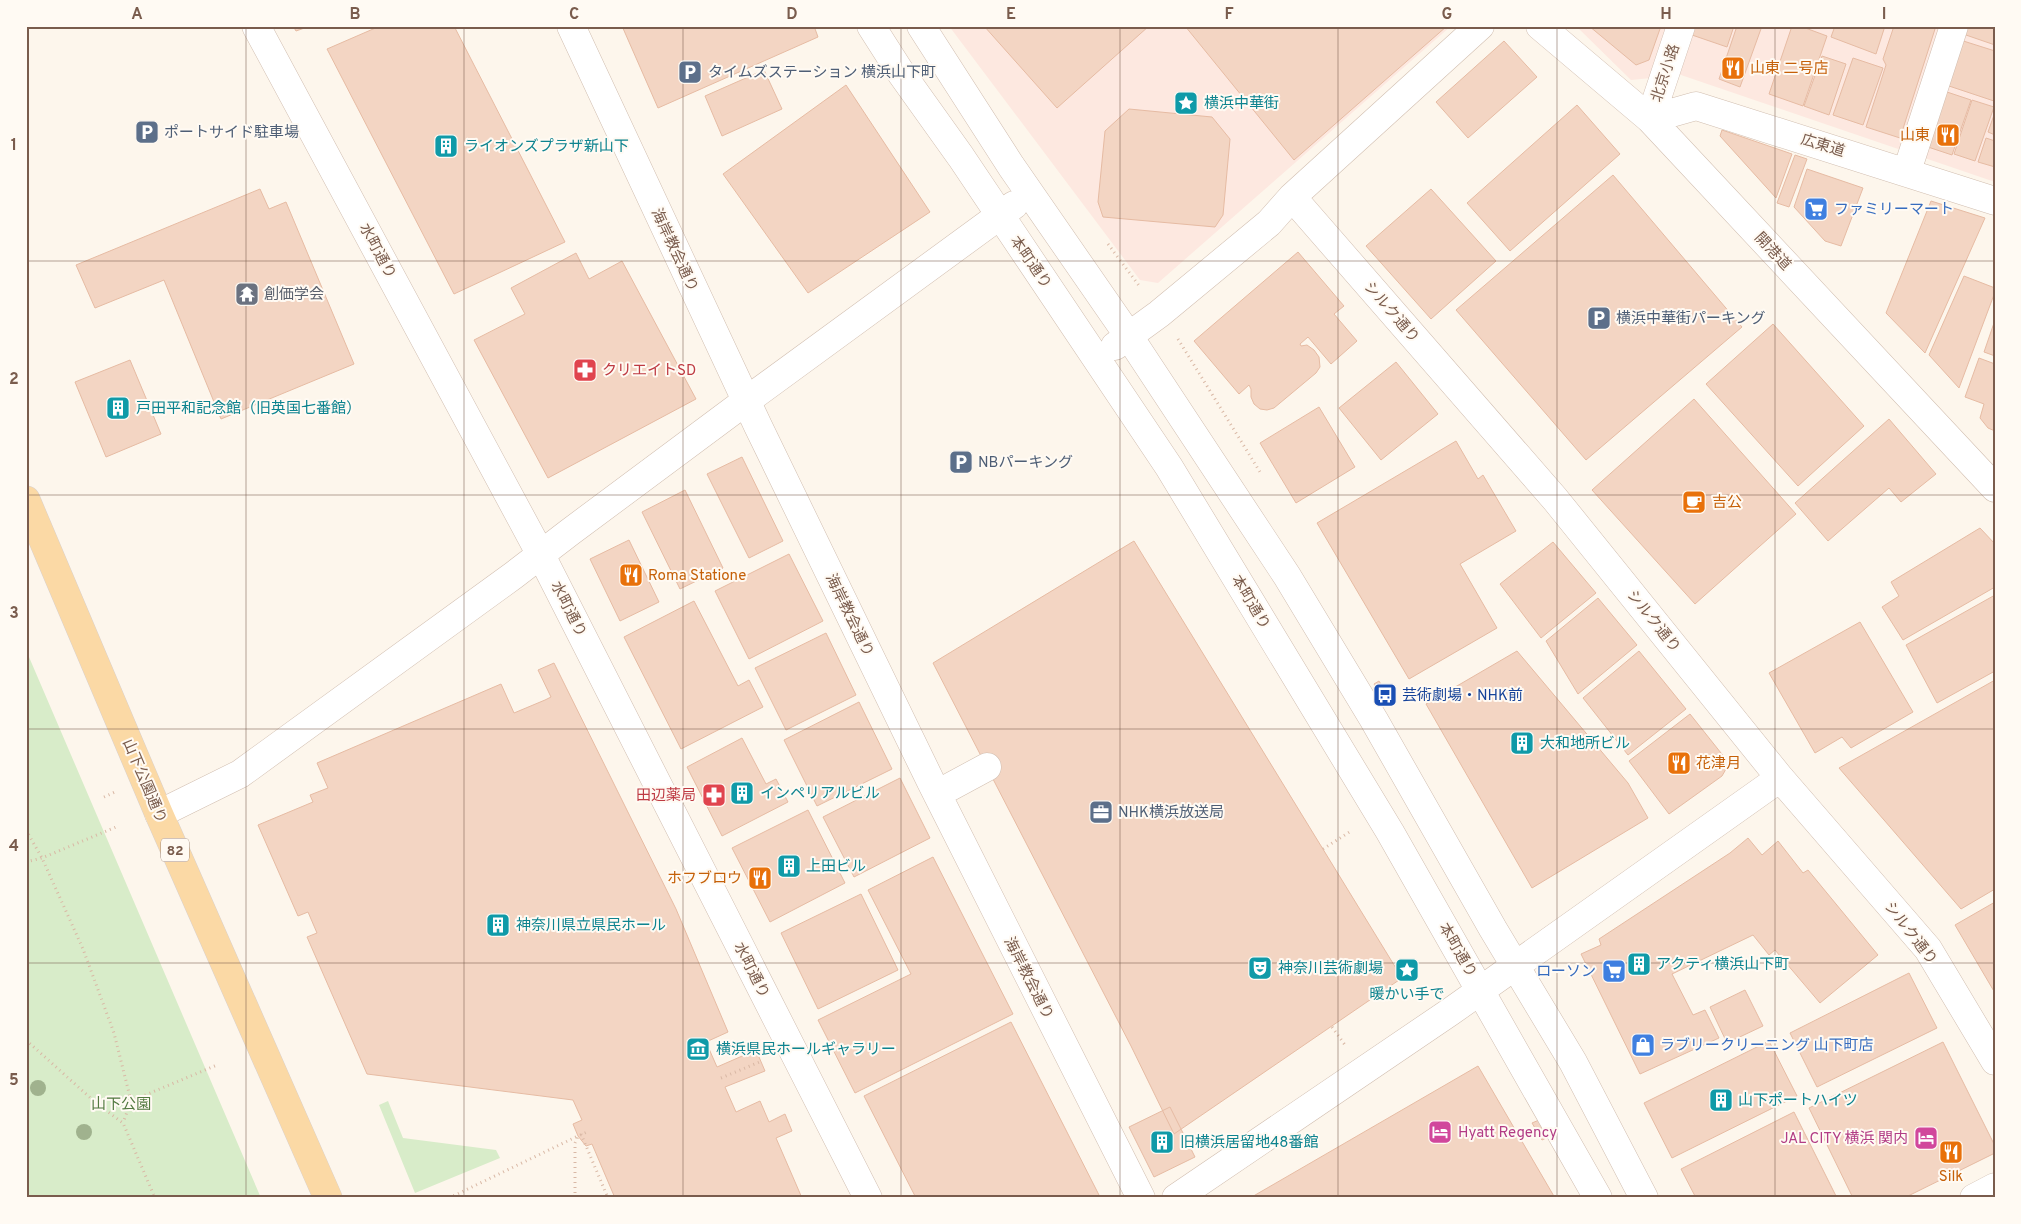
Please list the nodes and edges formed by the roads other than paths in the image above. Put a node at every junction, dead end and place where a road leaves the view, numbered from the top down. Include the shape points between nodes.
1 (256, 26) edge
2 (571, 26) edge
3 (871, 26) edge
4 (921, 26) edge
5 (1480, 26) edge
6 (1540, 26) edge
7 (1681, 26) edge
8 (1954, 26) edge
9 (1650, 119) junction
10 (1907, 172) junction
11 (1030, 194) junction
12 (1292, 196) junction
13 (1995, 200) edge
14 (999, 216) junction
15 (1128, 335) junction
16 (1099, 360) junction
17 (746, 401) junction
18 (1995, 488) edge
19 (26, 500) edge
20 (541, 554) junction
21 (987, 767) dead end
22 (1780, 778) junction
23 (937, 794) junction
24 (160, 814) junction
25 (1515, 965) junction
26 (1481, 990) junction
27 (1995, 1060) edge
28 (1995, 1187) edge
29 (328, 1198) edge
30 (868, 1198) edge
31 (1141, 1198) edge
32 (1176, 1198) edge
33 (1598, 1198) edge
34 (1644, 1198) edge
35 (1974, 1198) edge

1 - 20 street, 水町通り
2 - 17 street, 海岸教会通り
3 - 14 street, 本町通り
4 - 11 street
5 - 12 street
6 - 9 street, 開港道
7 - 9 street, 北京小路
8 - 10 street
9 - 10 street, 広東道 via 1696,106
9 - 18 street, 開港道
10 - 13 street, 広東道
11 - 14 street
11 - 15 street
12 - 15 street via 1269,224 1159,314
12 - 22 street, シルク通り via 1555,499
14 - 16 street, 本町通り
14 - 17 street
15 - 16 street
15 - 25 street via 1287,576
16 - 26 street, 本町通り via 1289,663
17 - 20 street
17 - 23 street, 海岸教会通り
19 - 24 main road, 山下公園通り / 82
20 - 24 street via 240,774
20 - 30 street, 水町通り
21 - 23 street
22 - 25 street
22 - 27 street, シルク通り via 1928,949
23 - 31 street, 海岸教会通り
24 - 29 main road, 山下公園通り / 82
25 - 26 street
25 - 34 street via 1573,1062
26 - 32 street
26 - 33 street, 本町通り
28 - 35 street

